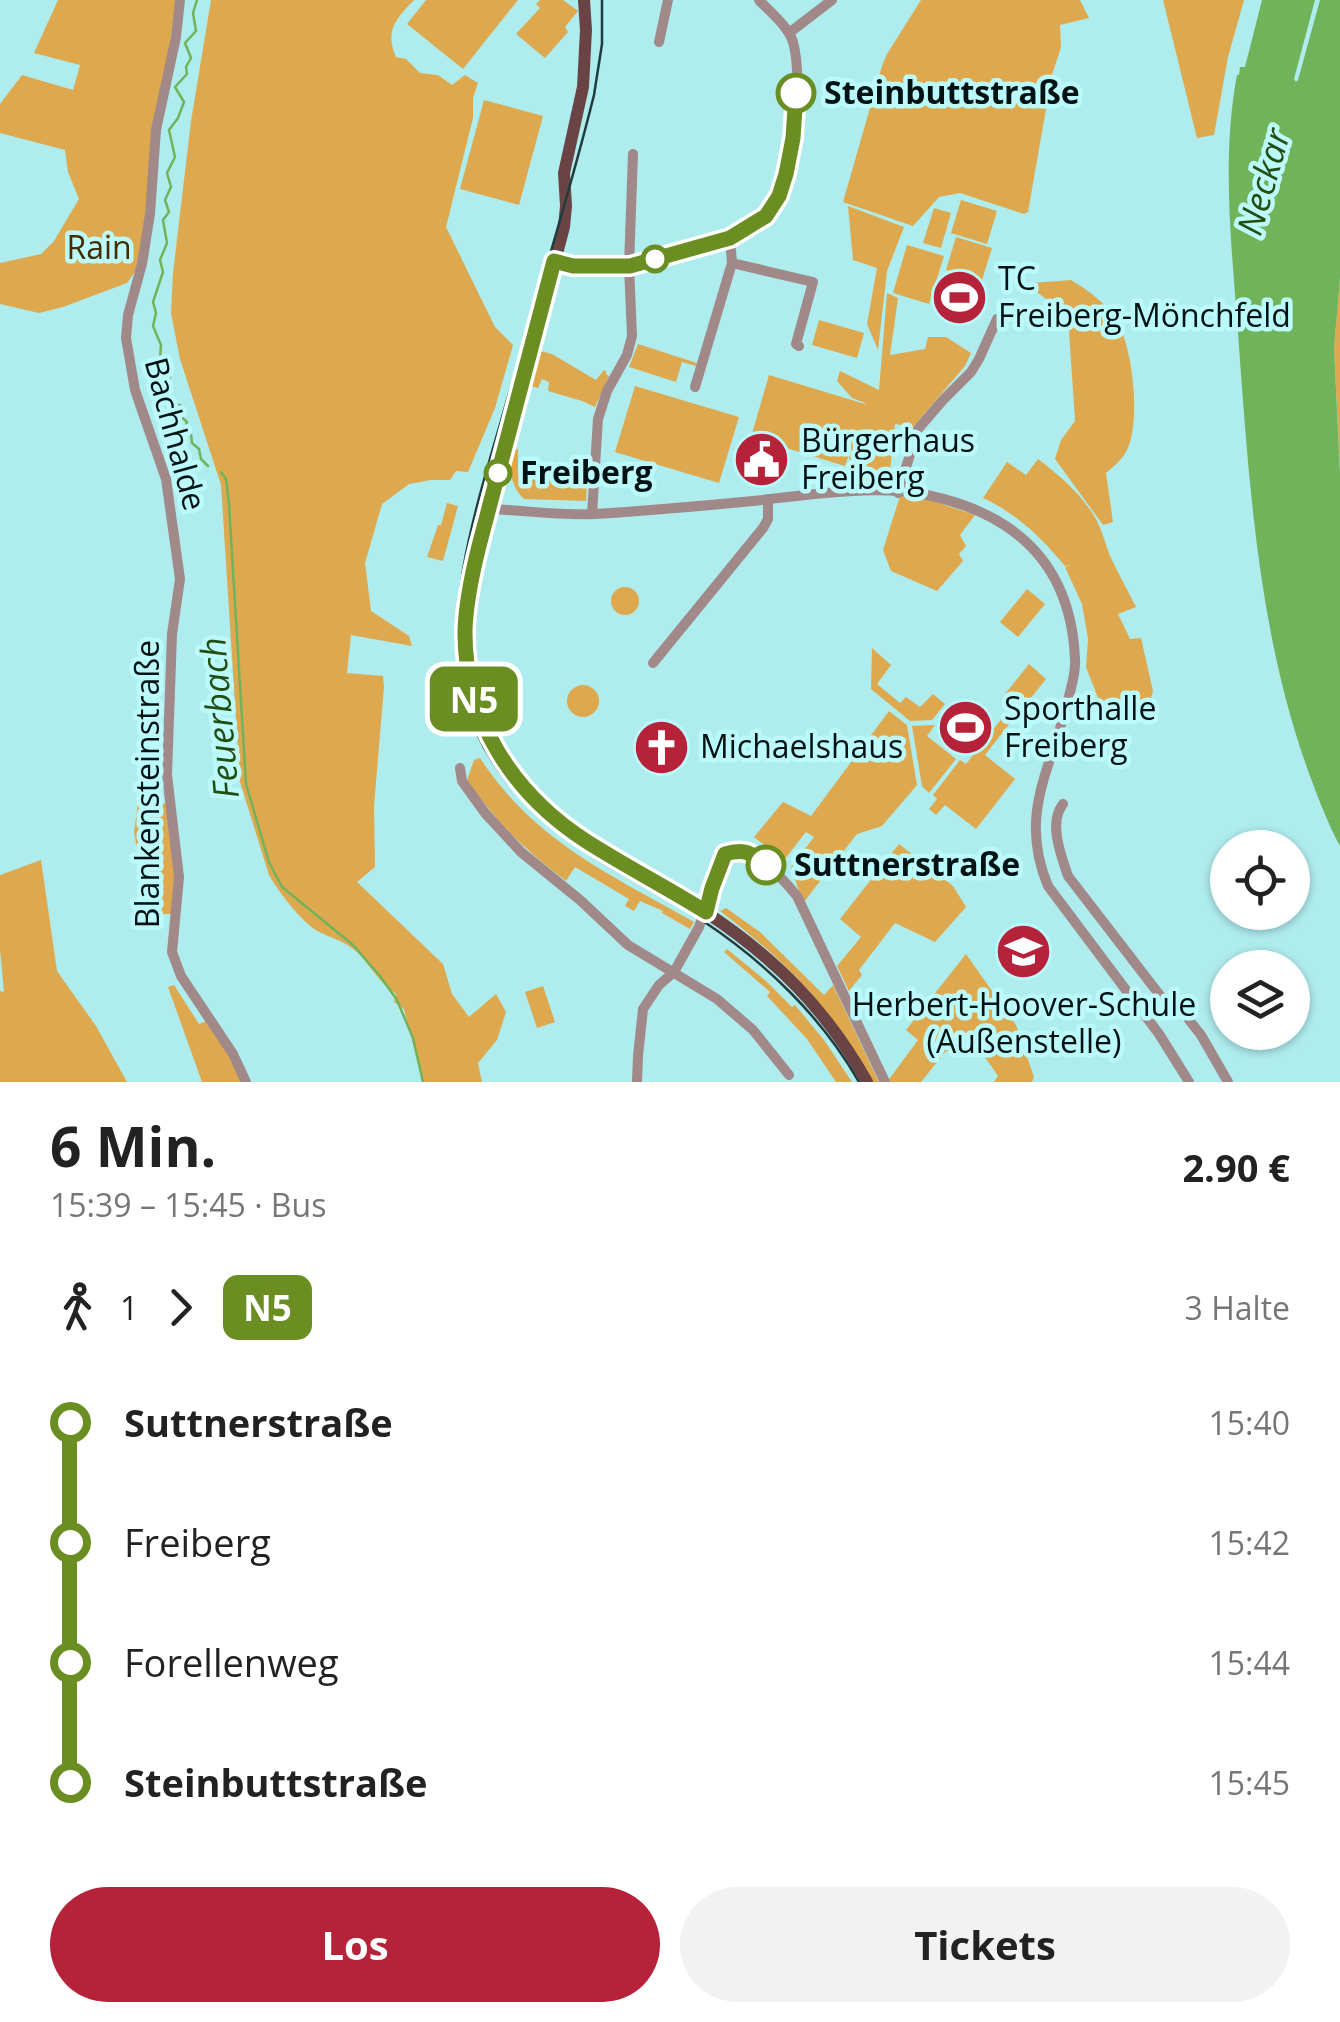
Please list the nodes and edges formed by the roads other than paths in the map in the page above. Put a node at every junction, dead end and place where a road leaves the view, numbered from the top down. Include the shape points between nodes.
1 (180, 0) edge
2 (584, 0) edge
3 (668, 0) edge
4 (759, 0) edge
5 (832, 0) edge
6 (789, 33) junction
7 (659, 42) dead end
8 (633, 154) dead end
9 (730, 238) junction
10 (554, 261) junction
11 (732, 263) junction
12 (630, 266) junction
13 (996, 318) dead end
14 (799, 346) dead end
15 (695, 388) dead end
16 (495, 486) junction
17 (894, 492) junction
18 (768, 499) junction
19 (488, 509) junction
20 (510, 510) junction
21 (592, 514) junction
22 (180, 586) joint
23 (653, 663) dead end
24 (460, 768) dead end
25 (1063, 804) dead end
26 (706, 912) junction
27 (1116, 940) junction
28 (1100, 957) junction
29 (674, 972) junction
30 (1162, 998) dead end
31 (1189, 1020) dead end
32 (789, 1075) dead end
33 (246, 1082) edge
34 (637, 1082) edge
35 (868, 1082) edge
36 (885, 1082) edge
37 (1189, 1082) edge
38 (1228, 1082) edge

1 - 22 street, Bachhalde via 126,338 135,390 166,479
2 - 10 main road via 582,87
3 - 7 street
4 - 6 street
5 - 6 street
6 - 9 street via 796,112 786,174 766,216
8 - 12 street
9 - 11 street
9 - 12 street
10 - 12 street
10 - 16 main road
11 - 14 street via 813,282
11 - 15 street
12 - 21 street via 632,336 601,405
13 - 17 street via 971,372 918,429
16 - 19 main road
16 - 20 street
17 - 18 street
17 - 28 street via 925,494 994,518 1039,556 1062,589 1076,667 1038,796 1034,832 1048,886
18 - 21 street
18 - 23 street via 763,528
19 - 20 street
19 - 26 main road via 465,631 472,689 489,737 519,783 555,818
20 - 21 street
22 - 33 street, Blankensteinstraße via 167,775 178,877 172,952
24 - 29 street via 462,780 508,839 628,946
25 - 27 street via 1056,826 1068,876
26 - 29 street
26 - 35 main road via 791,978
26 - 36 street via 725,854 752,853 778,874 798,896
27 - 28 street
27 - 30 street
28 - 37 street
29 - 32 street via 753,1030
29 - 34 street via 643,1009
31 - 38 street

